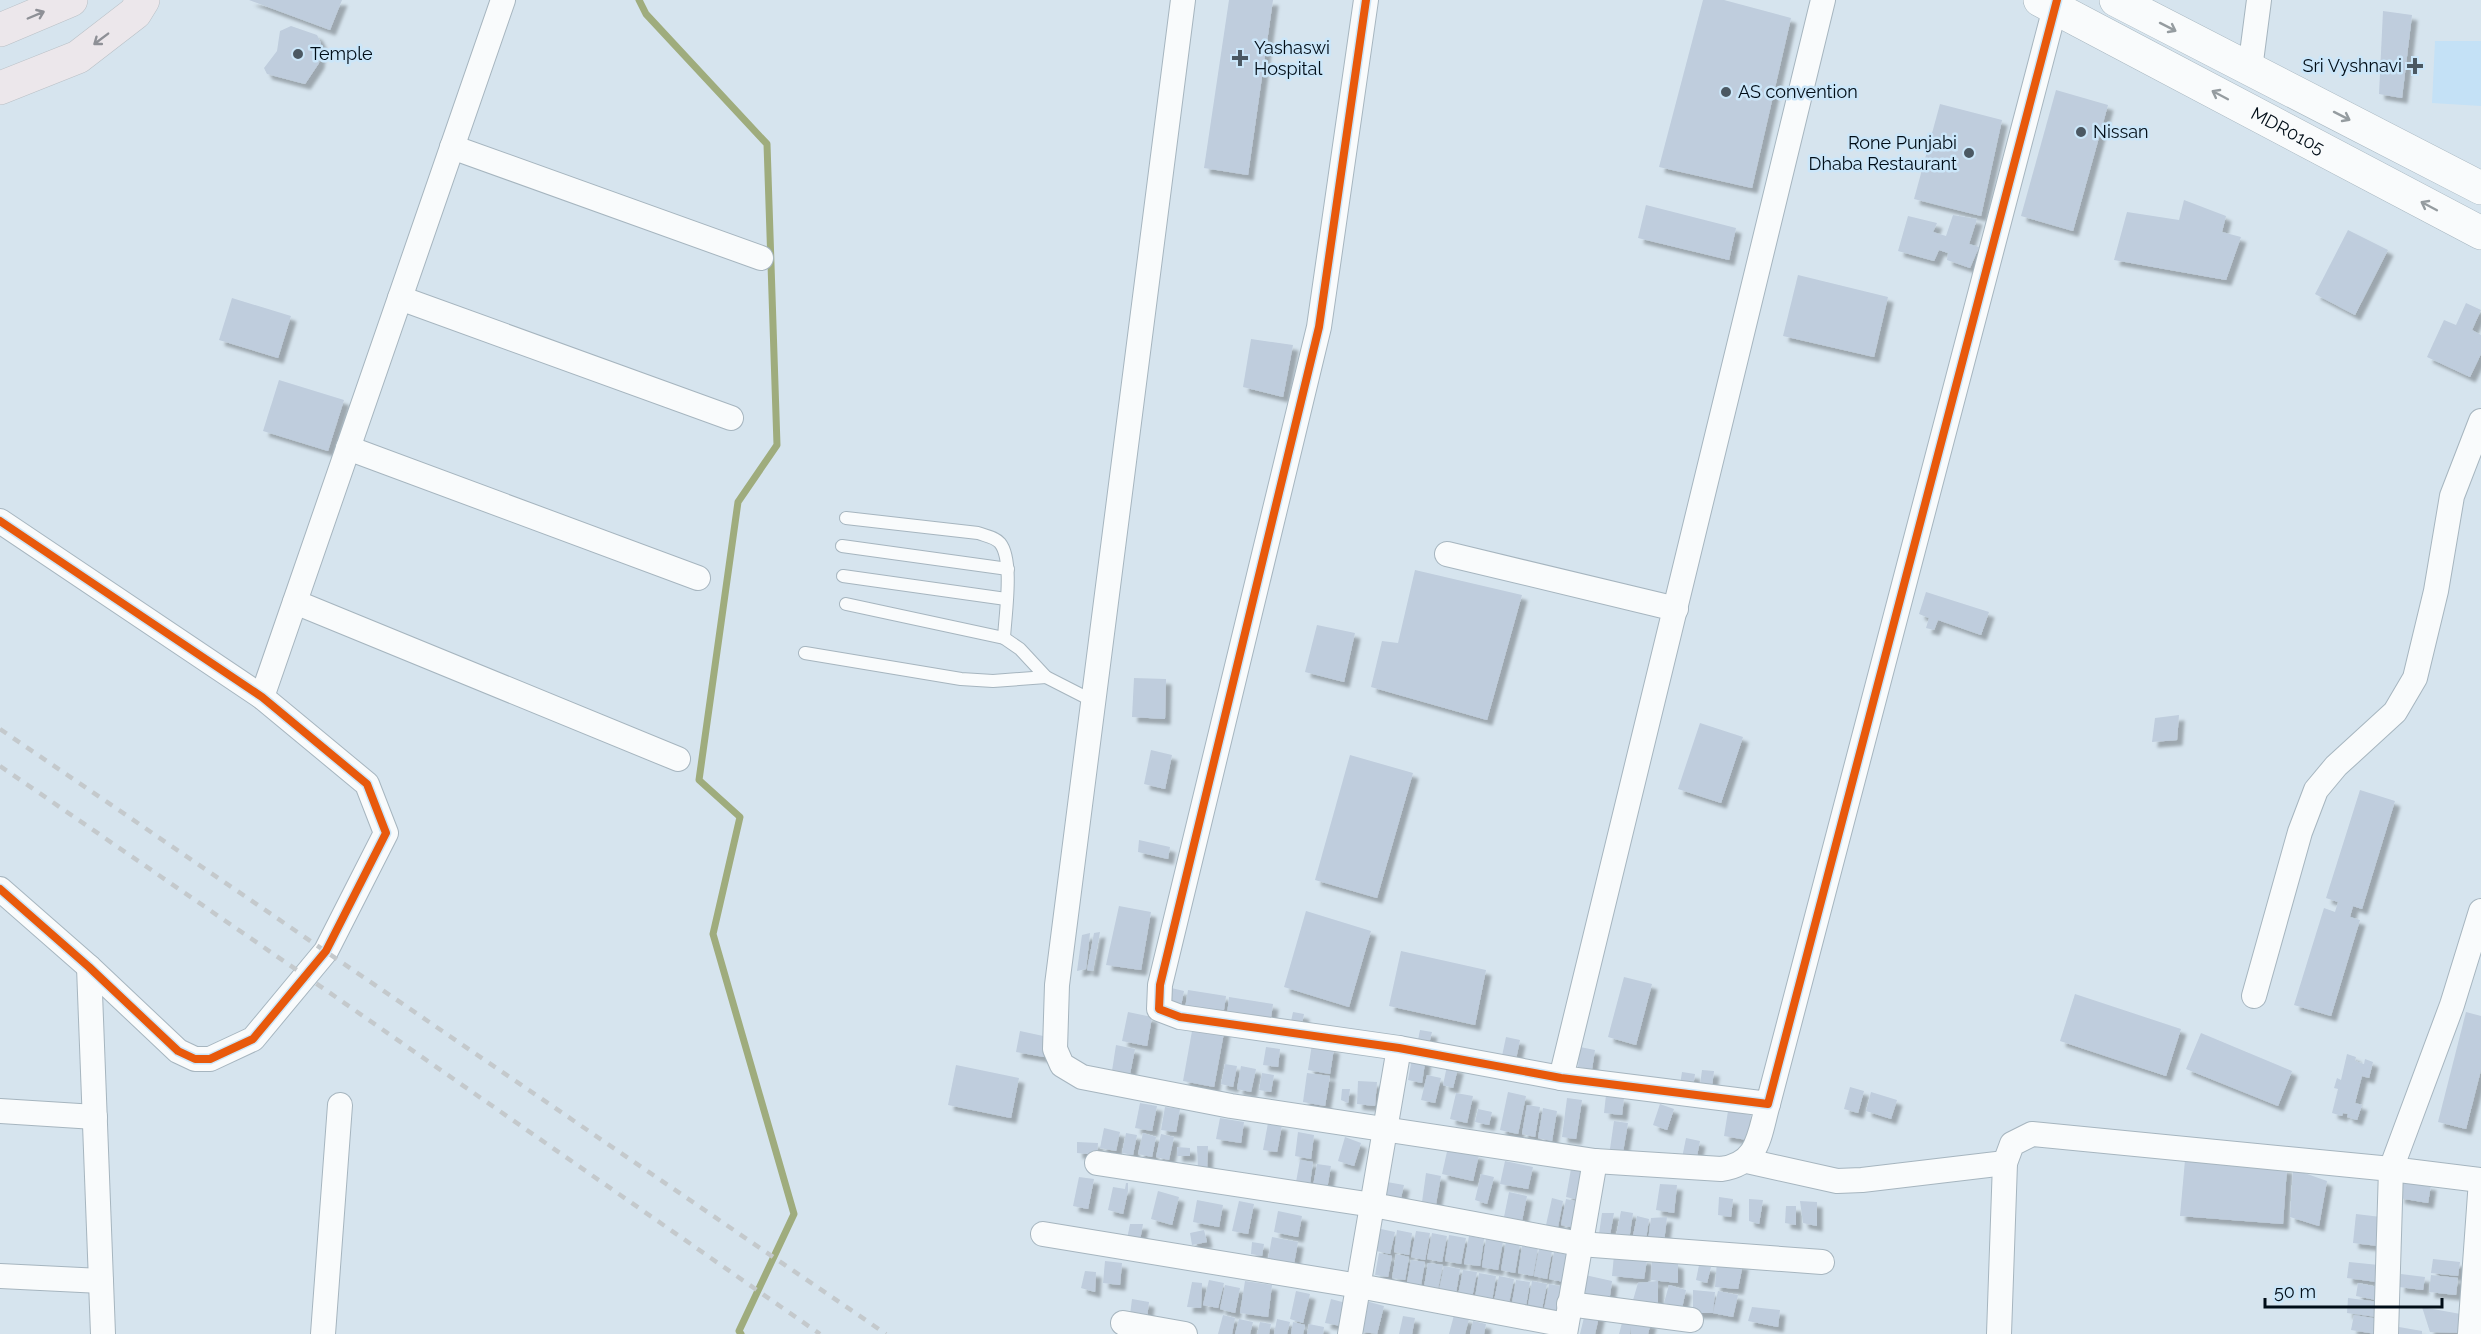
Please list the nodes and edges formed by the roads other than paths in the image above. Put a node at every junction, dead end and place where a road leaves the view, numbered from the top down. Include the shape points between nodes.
1 (71, 0) edge
2 (143, 0) edge
3 (503, 0) edge
4 (1183, 0) edge
5 (1366, 0) edge
6 (1823, 0) edge
7 (2116, 0) edge
8 (2259, 0) edge
9 (2050, 2) edge
10 (0, 30) edge
11 (2250, 69) junction
12 (0, 88) edge
13 (452, 147) junction
14 (2481, 188) edge
15 (2481, 233) edge
16 (761, 258) dead end
17 (400, 298) junction
18 (731, 418) dead end
19 (2481, 421) edge
20 (348, 448) junction
21 (846, 518) dead end
22 (0, 521) edge
23 (842, 546) dead end
24 (1447, 554) dead end
25 (1008, 569) junction
26 (843, 576) dead end
27 (698, 578) dead end
28 (1006, 599) junction
29 (295, 602) junction
30 (846, 604) dead end
31 (1676, 609) junction
32 (1005, 638) junction
33 (805, 654) dead end
34 (1046, 677) junction
35 (262, 697) junction
36 (1095, 702) junction
37 (678, 759) dead end
38 (0, 889) edge
39 (2481, 911) edge
40 (89, 967) junction
41 (2254, 996) dead end
42 (1399, 1048) junction
43 (1561, 1078) junction
44 (1768, 1104) junction
45 (340, 1106) dead end
46 (0, 1112) edge
47 (95, 1118) junction
48 (1387, 1128) junction
49 (1595, 1161) junction
50 (1747, 1161) junction
51 (1096, 1163) dead end
52 (2005, 1163) junction
53 (2391, 1169) junction
54 (2481, 1180) edge
55 (1373, 1205) junction
56 (1043, 1234) dead end
57 (1580, 1244) junction
58 (1822, 1262) dead end
59 (0, 1276) edge
60 (101, 1281) junction
61 (1359, 1286) junction
62 (1691, 1320) dead end
63 (1567, 1321) edge
64 (1123, 1323) dead end
65 (103, 1334) edge
66 (323, 1334) edge
67 (1185, 1334) edge
68 (1350, 1334) edge
69 (1999, 1334) edge
70 (2386, 1334) edge
71 (2470, 1334) edge

10 -> 1 main road
2 -> 12 main road via 135,13 78,57
3 - 13 street
4 - 36 street
5 - 42 street via 1319,327 1158,1000 1159,1009 1180,1017
6 - 31 street
7 -> 11 main road
8 - 11 street
15 -> 9 main road, MDR0105
9 - 44 street
11 -> 14 main road
13 - 16 street
13 - 17 street
17 - 18 street
17 - 20 street
19 - 41 street via 2452,495 2436,591 2415,678 2395,712 2336,766 2316,790 2300,832
20 - 27 street
20 - 29 street
21 - 25 lane via 994,538 1001,544
22 - 35 street
23 - 25 lane
24 - 31 street
25 - 28 lane
26 - 28 lane
28 - 32 lane
29 - 35 street
29 - 37 street
30 - 32 lane
31 - 43 street
32 - 34 lane
33 - 34 lane via 961,679
34 - 36 lane
35 - 40 street via 367,784 386,833 326,951 254,1039 210,1059 195,1059 178,1051
36 - 48 street via 1057,985 1055,1049 1062,1065 1082,1077 1231,1106
38 - 40 street
39 - 53 street via 2452,1005
40 - 47 street
42 - 43 street
42 - 48 street
43 - 44 street
44 - 50 street via 1755,1148
45 - 66 street
46 - 47 street
47 - 60 street
48 - 49 street
48 - 55 street
49 - 50 street via 1722,1169
49 - 57 street
50 - 52 street via 1837,1181
51 - 55 street
52 - 53 street via 2012,1144 2032,1134
52 - 69 street
53 - 54 street
53 - 70 street
54 - 71 street
55 - 57 street
55 - 61 street
56 - 61 street
57 - 58 street
57 - 63 street
59 - 60 street
60 - 65 street
61 - 63 street
61 - 68 street
62 - 63 street
64 - 67 street

